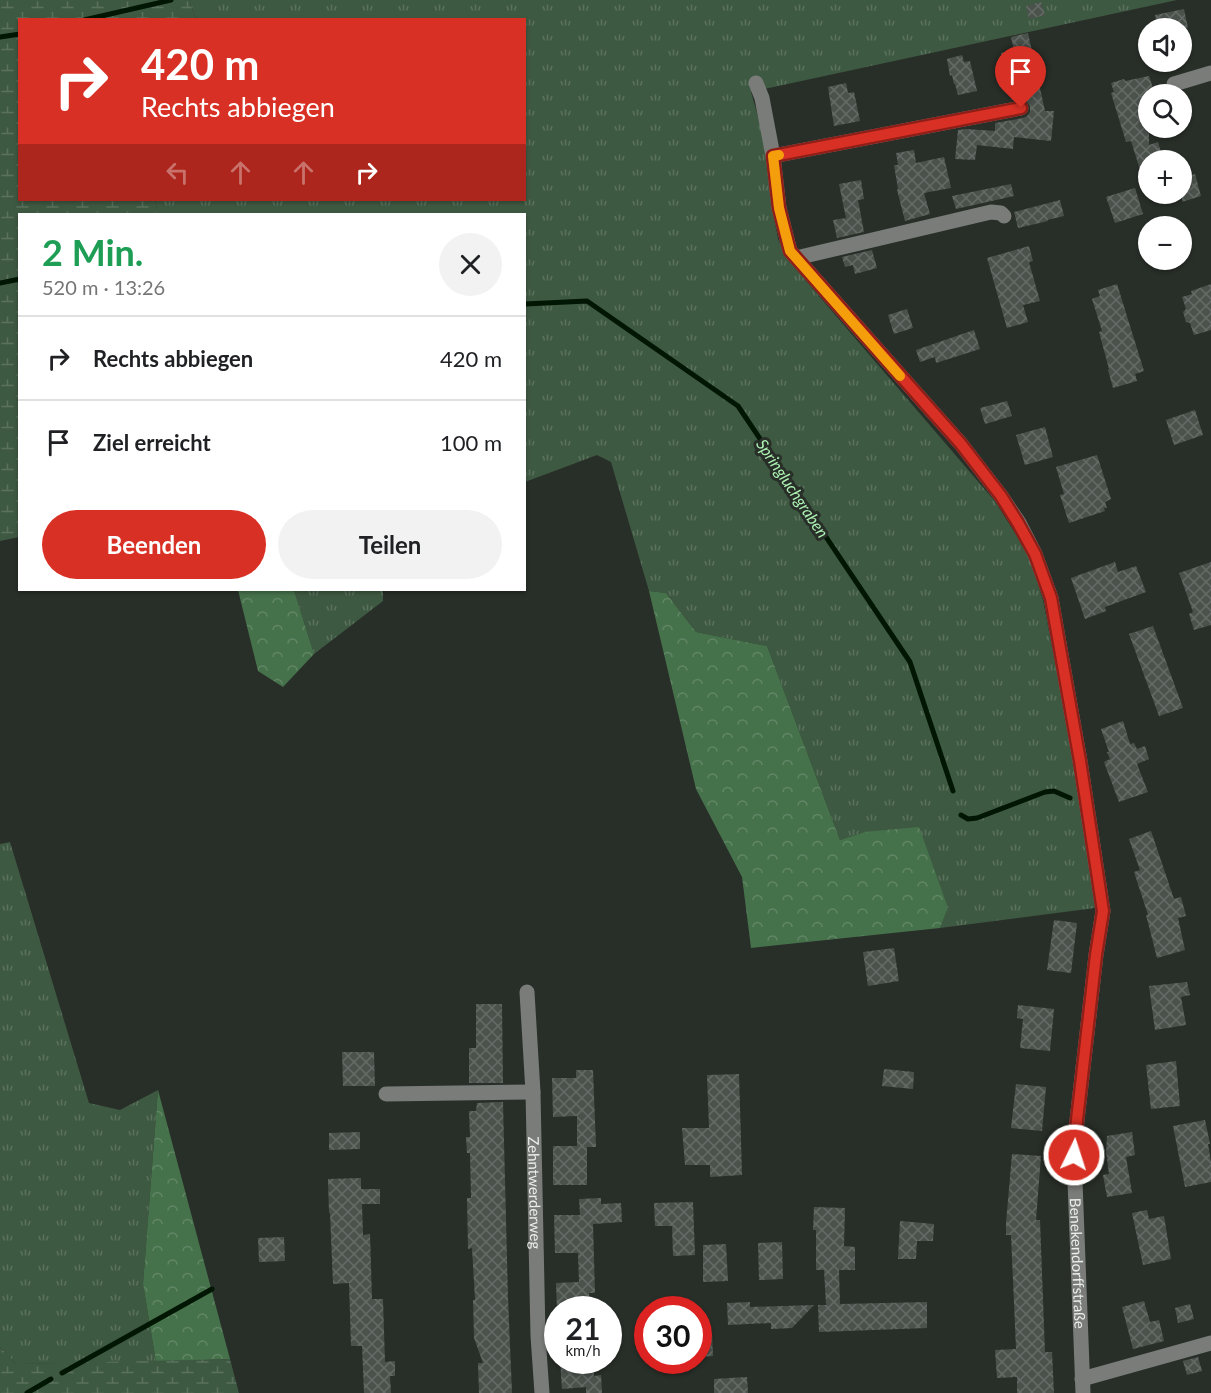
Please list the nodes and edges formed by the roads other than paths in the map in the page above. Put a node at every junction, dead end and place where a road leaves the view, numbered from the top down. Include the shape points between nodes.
1 (1211, 74) edge
2 (756, 83) dead end
3 (1174, 84) dead end
4 (1021, 108) dead end
5 (773, 156) junction
6 (1004, 216) dead end
7 (796, 258) junction
8 (527, 992) dead end
9 (533, 1092) junction
10 (386, 1094) dead end
11 (1211, 1343) edge
12 (1083, 1386) edge
13 (542, 1393) edge

1 - 3 street
2 - 5 street, Benekendorffstraße
4 - 5 street
5 - 7 street, Benekendorffstraße via 782,224
6 - 7 street via 991,212
7 - 12 street, Benekendorffstraße via 961,444 1001,496 1035,554 1051,598 1103,911 1074,1155
8 - 9 street, Zehntwerderweg
9 - 10 street
9 - 13 street, Zehntwerderweg
11 - 12 street

